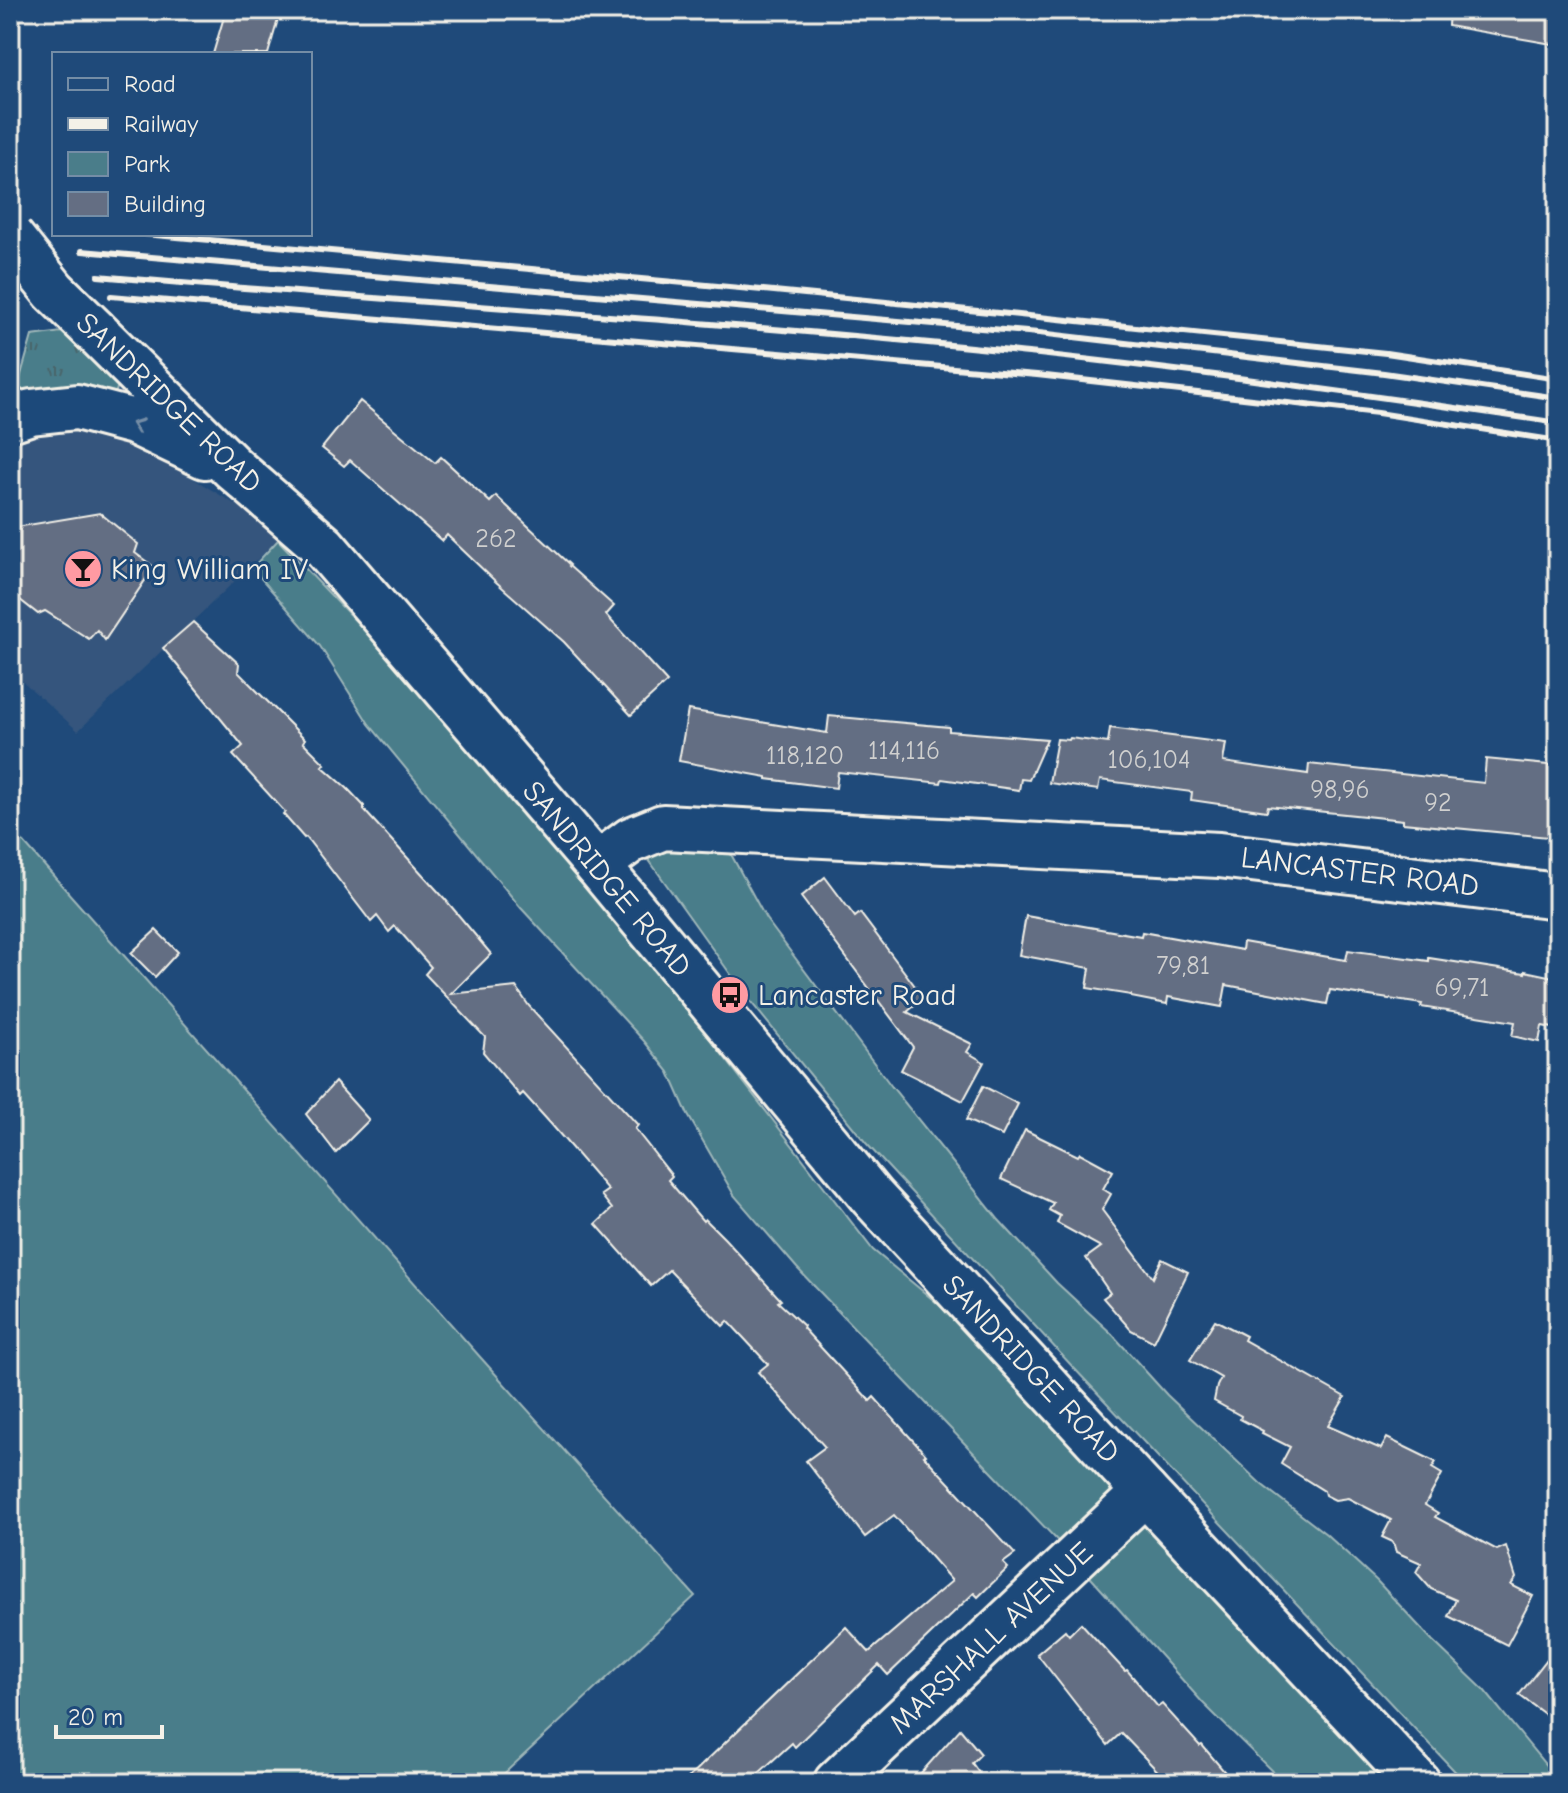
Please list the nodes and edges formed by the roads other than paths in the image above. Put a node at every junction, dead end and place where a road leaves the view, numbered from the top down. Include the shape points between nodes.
1 (10, 236) edge
2 (10, 419) edge
3 (233, 468) junction
4 (597, 865) junction
5 (1558, 896) edge
6 (1145, 1492) junction
7 (836, 1783) edge
8 (1418, 1783) edge

1 - 3 main road, SANDRIDGE ROAD, bridge via 54,291
3 -> 2 main road via 134,422 77,407
3 - 4 main road, SANDRIDGE ROAD via 324,547
4 - 5 main road, LANCASTER ROAD via 631,840 663,827 1219,855
4 - 6 main road, SANDRIDGE ROAD via 872,1197
6 - 7 main road, MARSHALL AVENUE
6 - 8 main road, SANDRIDGE ROAD

